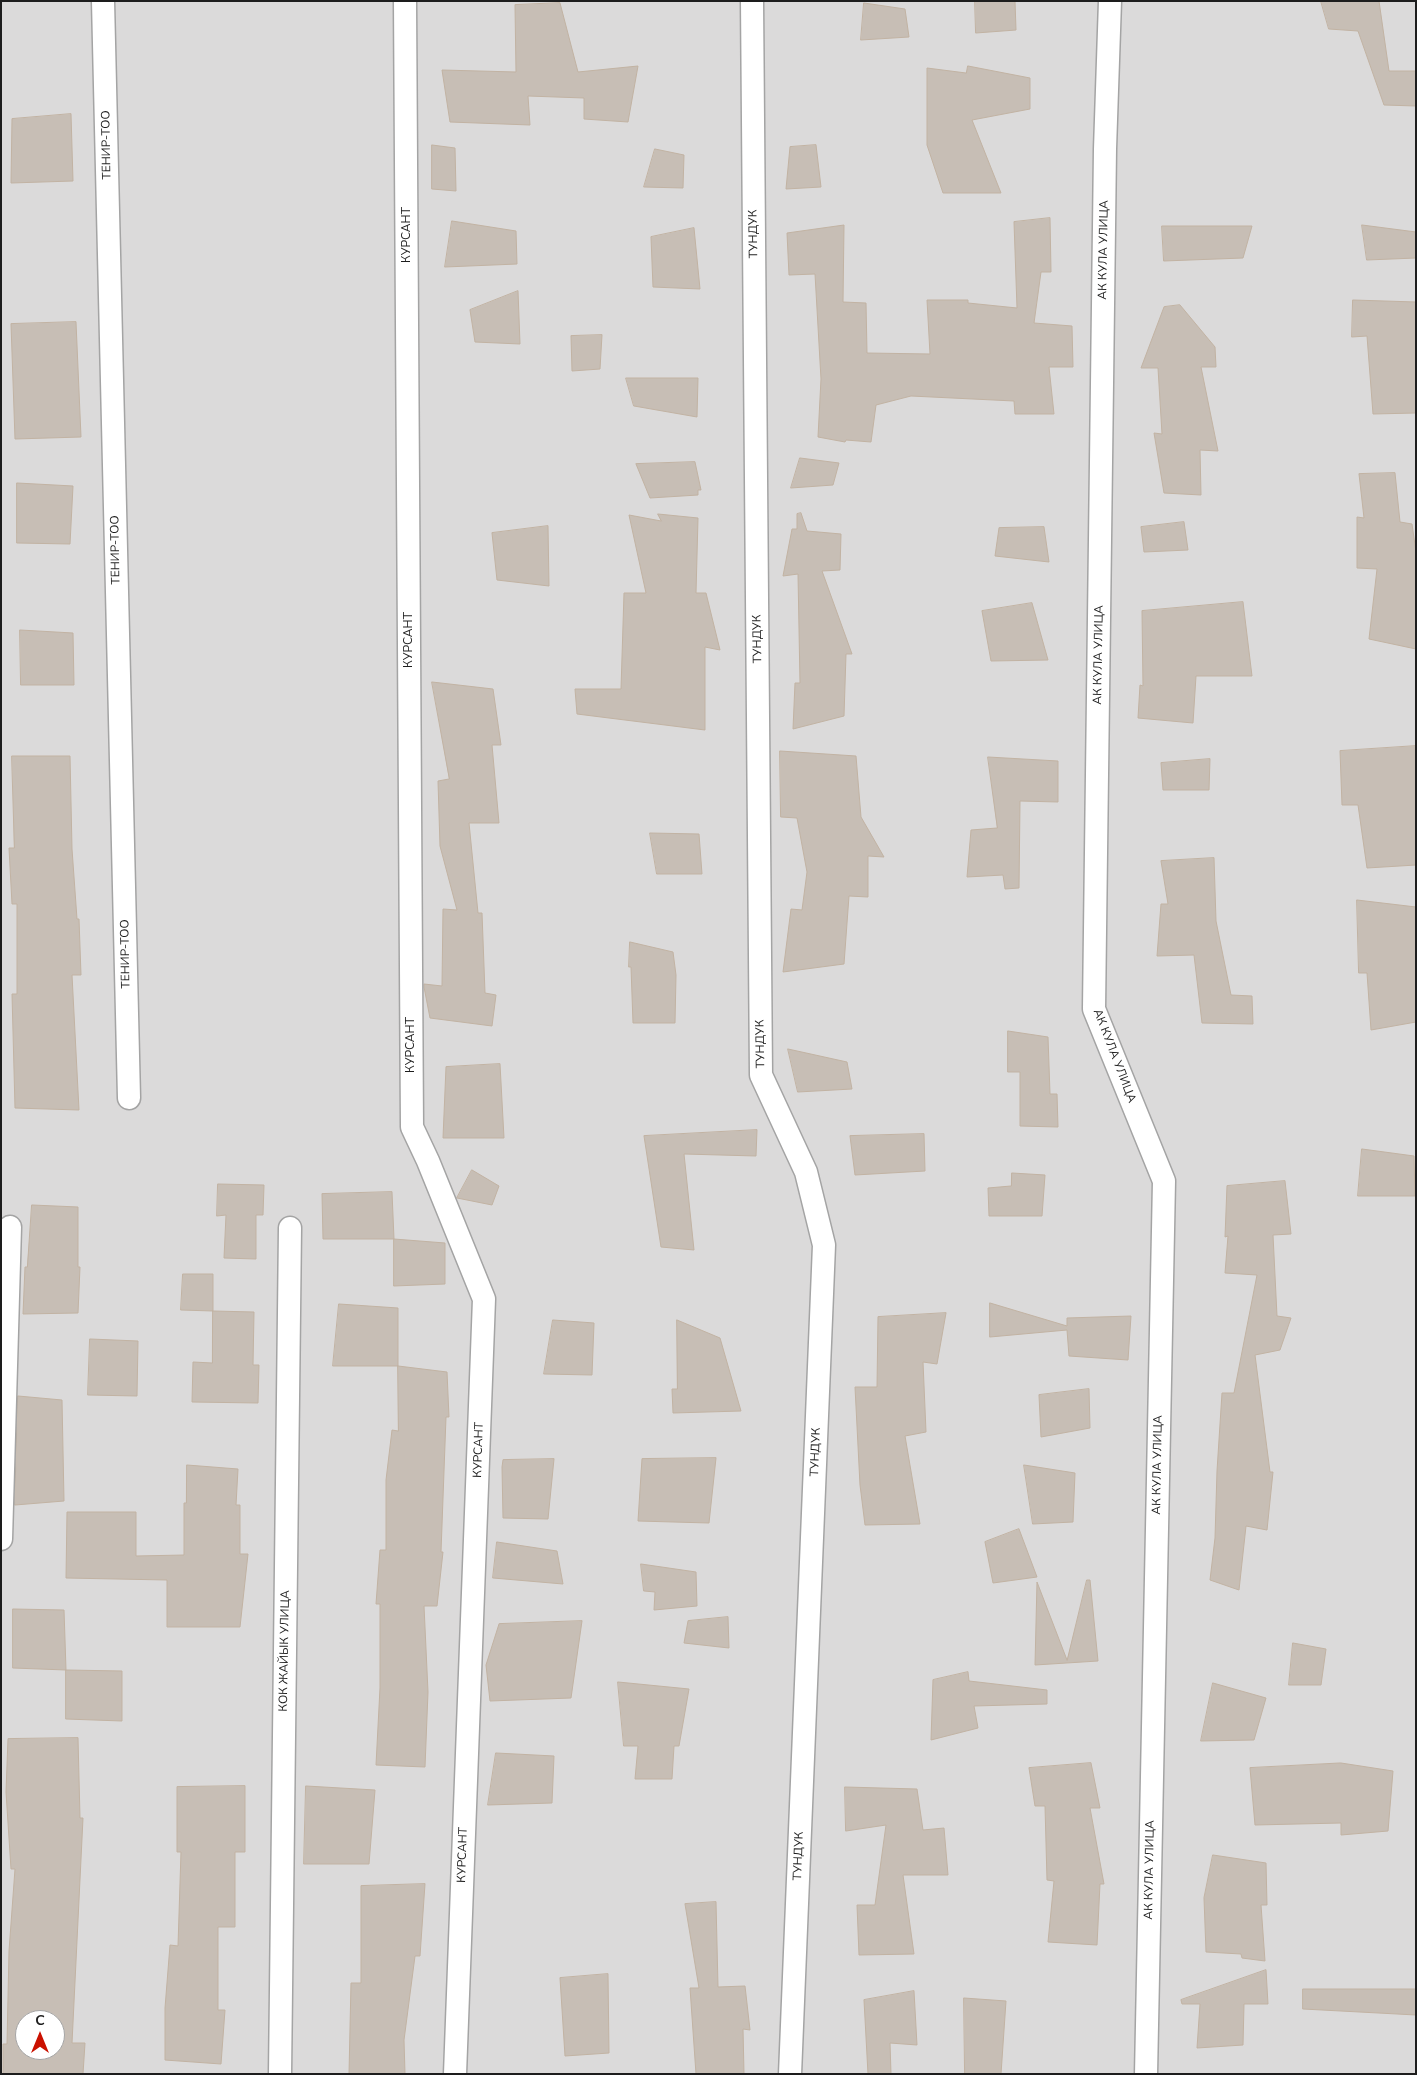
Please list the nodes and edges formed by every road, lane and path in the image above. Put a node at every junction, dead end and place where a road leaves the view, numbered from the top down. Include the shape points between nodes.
1 (103, 1) edge
2 (406, 1) edge
3 (752, 1) edge
4 (1110, 1) edge
5 (129, 1098) dead end
6 (10, 1227) dead end
7 (290, 1228) dead end
8 (1, 1539) edge
9 (280, 2074) edge
10 (455, 2074) edge
11 (790, 2074) edge
12 (1146, 2074) edge

1 - 5 street, ТЕНИР-ТОО
2 - 10 street, КУРСАНТ via 412,1127 484,1299
3 - 11 street, ТУНДУК via 761,1074 806,1172 824,1246
4 - 12 street, АК КУЛА УЛИЦА via 1094,1009 1164,1181
6 - 8 street
7 - 9 street, КОК ЖАЙЫК УЛИЦА

